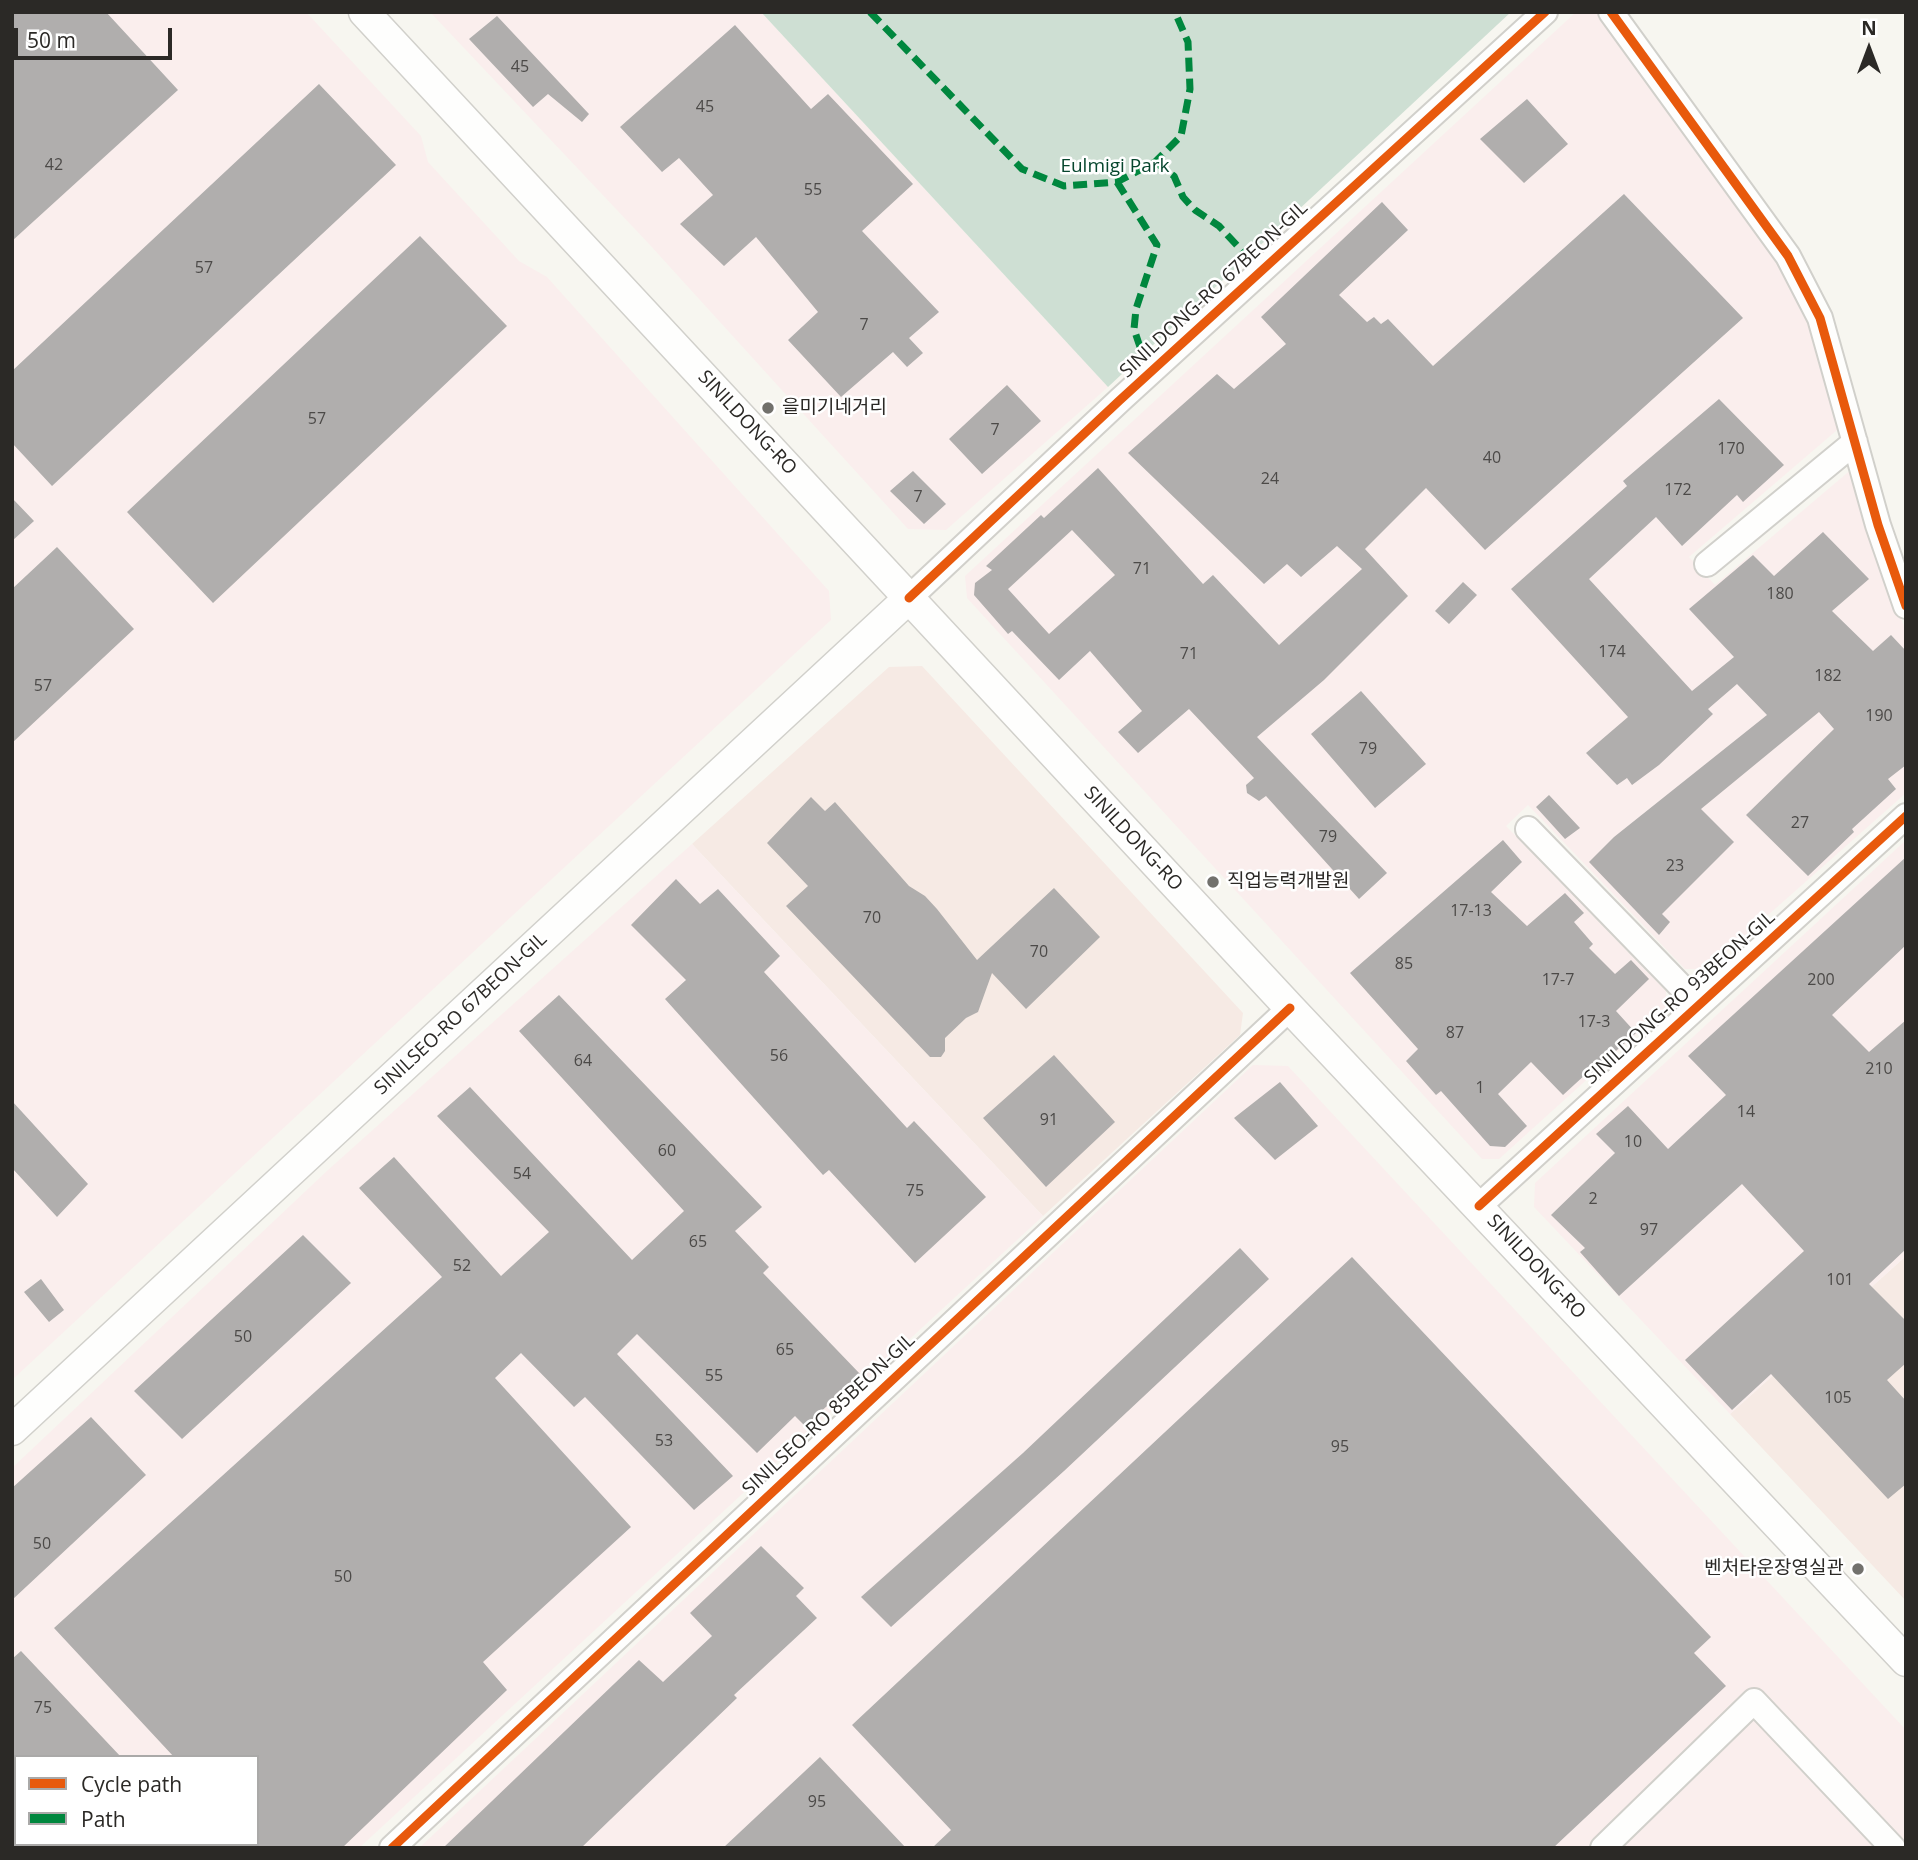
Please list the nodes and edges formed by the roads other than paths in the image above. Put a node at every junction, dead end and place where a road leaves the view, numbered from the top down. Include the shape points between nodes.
1 (364, 12) edge
2 (1545, 12) edge
3 (1611, 12) edge
4 (1855, 442) junction
5 (1707, 564) dead end
6 (909, 597) junction
7 (1906, 606) edge
8 (1906, 816) edge
9 (1528, 829) dead end
10 (1699, 1005) junction
11 (1290, 1008) junction
12 (1479, 1206) junction
13 (12, 1430) edge
14 (1906, 1661) edge
15 (392, 1848) edge
16 (1603, 1848) edge
17 (1893, 1848) edge

1 - 6 main road, SINILDONG-RO
2 - 6 street, SINILDONG-RO 67BEON-GIL
3 - 4 street via 1788,256 1820,318
4 - 5 street
4 - 7 street
6 - 11 main road, SINILDONG-RO
6 - 13 main road, SINILSEO-RO 67BEON-GIL
8 - 10 street, SINILDONG-RO 93BEON-GIL
9 - 10 street
10 - 12 street, SINILDONG-RO 93BEON-GIL
11 - 12 main road, SINILDONG-RO
11 - 15 street, SINILSEO-RO 85BEON-GIL
12 - 14 main road, SINILDONG-RO
16 - 17 street via 1754,1701

